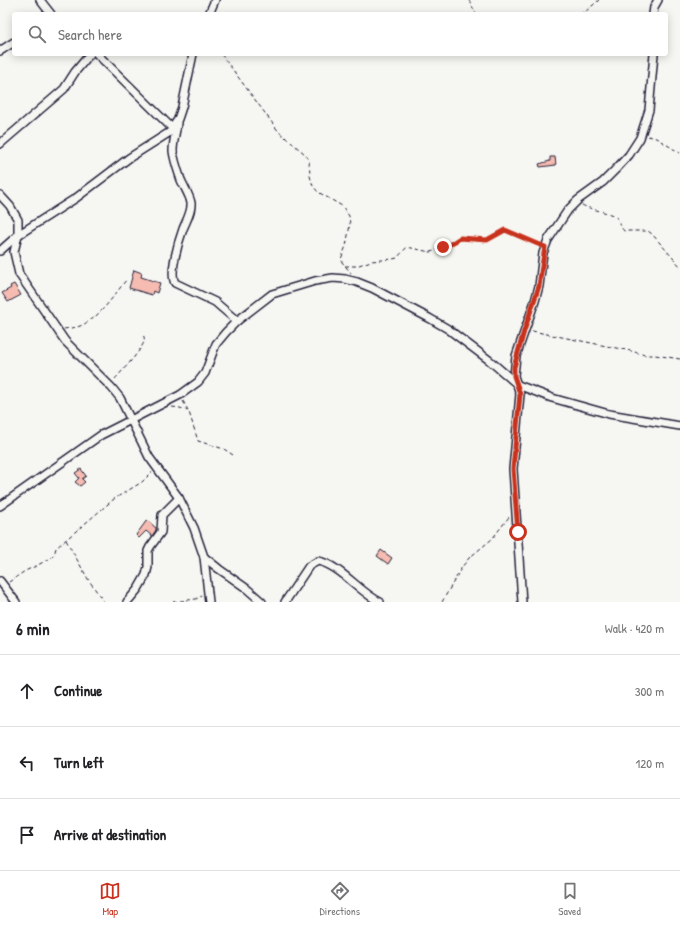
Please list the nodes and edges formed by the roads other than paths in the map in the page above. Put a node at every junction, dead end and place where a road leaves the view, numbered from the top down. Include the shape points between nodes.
1 (40, 0) edge
2 (215, 0) edge
3 (658, 0) edge
4 (48, 12) edge
5 (210, 12) edge
6 (653, 12) edge
7 (12, 43) edge
8 (0, 51) edge
9 (88, 56) edge
10 (99, 56) edge
11 (193, 56) edge
12 (654, 56) edge
13 (178, 119) junction
14 (173, 129) junction
15 (0, 144) edge
16 (0, 195) edge
17 (18, 236) junction
18 (0, 251) edge
19 (237, 321) junction
20 (518, 385) junction
21 (131, 421) junction
22 (680, 426) edge
23 (179, 498) junction
24 (0, 506) edge
25 (204, 557) junction
26 (2, 583) edge
27 (16, 602) edge
28 (127, 602) edge
29 (209, 602) edge
30 (262, 602) edge
31 (285, 602) edge
32 (380, 602) edge
33 (522, 602) edge

1 - 4 street
2 - 5 street
3 - 6 street
7 - 8 street
9 - 15 street via 64,89
10 - 14 street
11 - 13 street
12 - 20 street via 648,110 640,138 629,156 597,187 568,210 545,247 539,286 514,367
13 - 14 street
13 - 19 street via 173,151 191,204 177,251 174,280 175,283 215,302
14 - 17 street
16 - 17 street via 16,214
17 - 18 street
17 - 21 street via 14,252 19,274 75,353 120,398
19 - 20 street via 272,294 282,290 333,278 344,279 372,288 429,318 489,360
19 - 21 street via 216,344 201,378 180,395
20 - 22 street via 552,398 609,414
20 - 33 street via 520,394 513,469
21 - 23 street via 149,457
21 - 24 street via 83,446
23 - 25 street via 202,546
23 - 28 street via 162,515 161,532 148,551 146,574
25 - 29 street
25 - 30 street
26 - 27 street
31 - 32 street via 309,566 318,560 335,569

